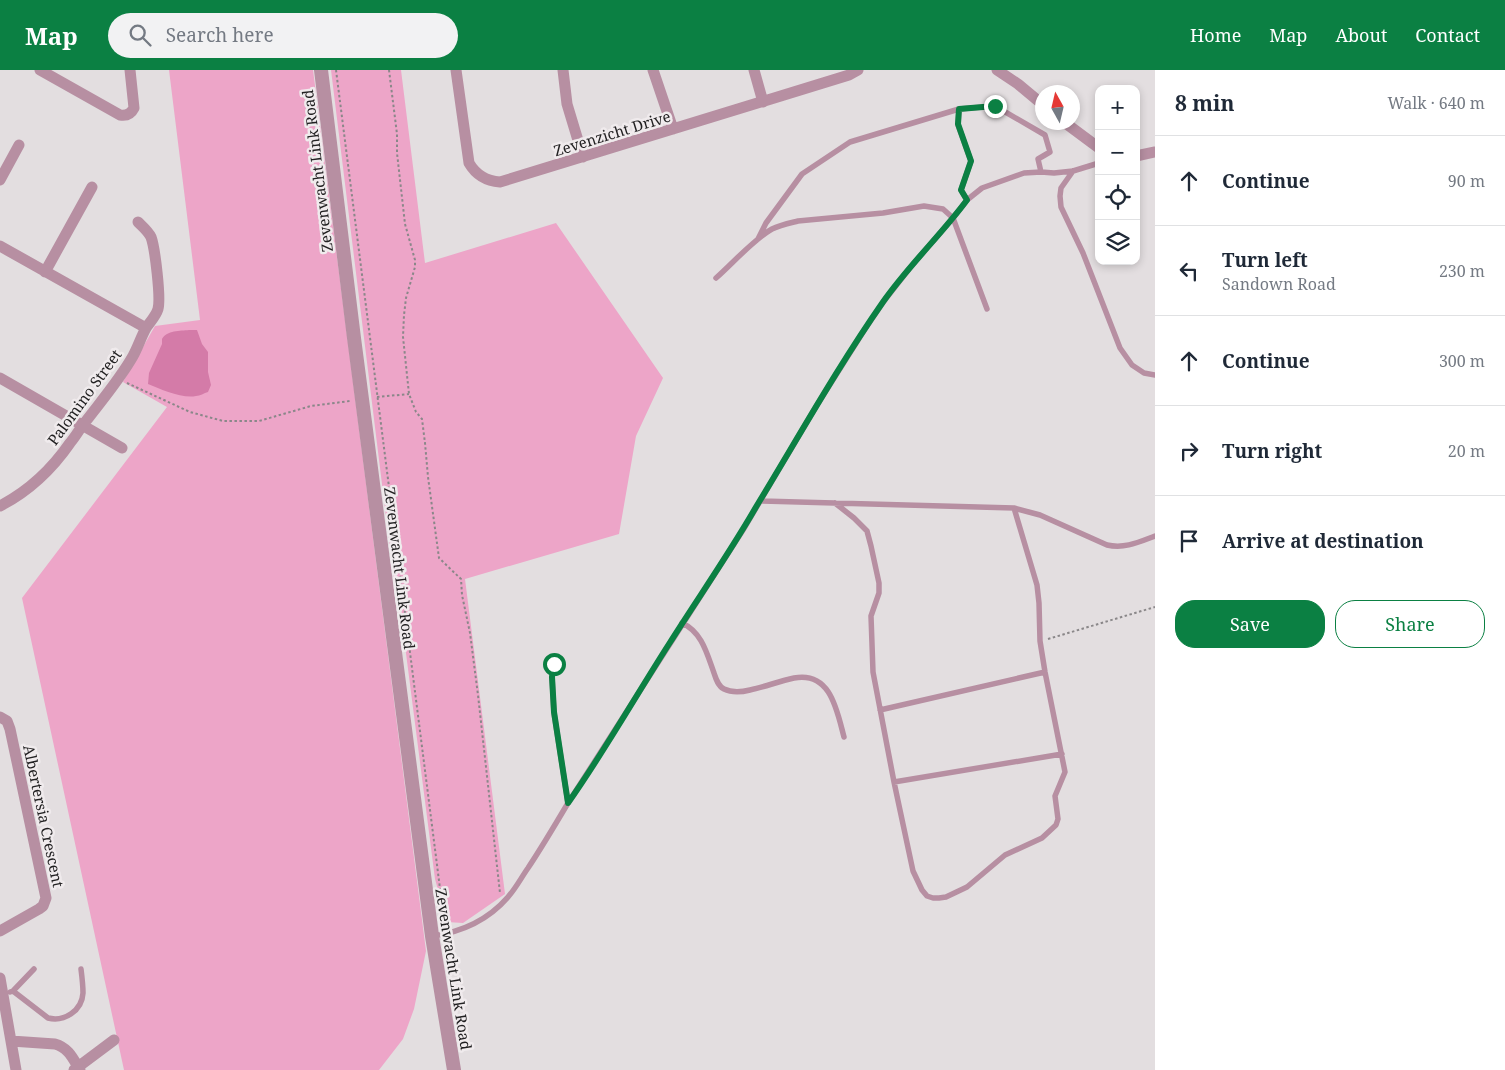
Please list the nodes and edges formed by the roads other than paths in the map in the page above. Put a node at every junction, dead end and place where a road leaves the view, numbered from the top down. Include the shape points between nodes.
1 (130, 70) edge
2 (321, 70) edge
3 (456, 70) edge
4 (563, 70) edge
5 (653, 70) edge
6 (754, 70) edge
7 (858, 70) edge
8 (997, 70) edge
9 (43, 71) edge
10 (1035, 98) edge
11 (763, 102) junction
12 (959, 109) junction
13 (673, 129) junction
14 (1075, 130) edge
15 (19, 145) dead end
16 (1095, 145) edge
17 (1155, 152) edge
18 (1140, 155) edge
19 (583, 157) junction
20 (1095, 164) edge
21 (1073, 171) junction
22 (1041, 172) junction
23 (0, 180) edge
24 (92, 187) dead end
25 (967, 200) junction
26 (953, 218) junction
27 (138, 222) dead end
28 (758, 239) junction
29 (0, 246) edge
30 (46, 272) junction
31 (716, 278) dead end
32 (987, 309) dead end
33 (146, 328) junction
34 (1155, 375) edge
35 (0, 378) edge
36 (82, 425) junction
37 (122, 448) dead end
38 (760, 501) junction
39 (835, 503) junction
40 (0, 506) edge
41 (1014, 508) junction
42 (1155, 536) edge
43 (682, 623) junction
44 (554, 664) dead end
45 (1045, 672) junction
46 (880, 710) junction
47 (0, 717) edge
48 (844, 737) dead end
49 (1062, 754) junction
50 (894, 782) junction
51 (568, 803) junction
52 (0, 932) edge
53 (432, 936) junction
54 (34, 969) dead end
55 (81, 969) dead end
56 (0, 978) edge
57 (8, 993) junction
58 (114, 1040) dead end
59 (11, 1041) junction
60 (77, 1069) edge
61 (16, 1070) edge
62 (454, 1070) edge

1 - 9 street via 134,108 124,115
2 - 53 street, Zevenwacht Link Road
3 - 19 street, Zevenzicht Drive via 467,156 481,177 494,182 507,181
4 - 19 street via 567,104
5 - 13 street
6 - 11 street
7 - 11 street, Zevenzicht Drive
8 - 10 street
11 - 13 street, Zevenzicht Drive
12 - 22 lane via 995,106 1046,135 1050,152 1038,159
12 - 25 lane via 958,124 971,161 961,190
12 - 28 lane via 850,142 802,174
13 - 19 street, Zevenzicht Drive
14 - 16 street
15 - 23 street
17 - 18 street
20 - 21 lane
21 - 22 lane
21 - 34 lane via 1061,188 1061,207 1083,253 1120,348 1132,365 1144,373
22 - 25 lane via 1009,177 982,188
24 - 30 street
25 - 26 lane
26 - 28 lane via 942,209 924,206 798,221 772,229
26 - 32 lane
26 - 38 lane via 884,301
27 - 33 street, Palomino Street via 151,237 159,295 158,310
28 - 31 lane
29 - 30 street
30 - 33 street
33 - 36 street, Palomino Street via 118,379
35 - 36 street
36 - 37 street
36 - 40 street, Palomino Street via 47,472
38 - 39 lane
38 - 43 lane
39 - 41 lane
39 - 46 lane via 867,532 871,546 879,583 871,630 873,672
41 - 42 lane via 1040,515 1116,547
41 - 45 lane via 1037,586
43 - 48 lane via 701,639 717,682 723,688 733,692 796,678 815,679 831,695
43 - 51 lane
44 - 51 lane via 554,712
45 - 46 lane
45 - 49 lane
46 - 50 lane
47 - 52 street, Albertersia Crescent via 10,729 46,898 39,909
49 - 50 lane
49 - 50 lane via 1065,772 1055,796 1056,825 1042,838 1001,858 967,887 946,897 927,896 913,871
51 - 53 lane via 509,896 494,911 468,927
53 - 62 street, Zevenwacht Link Road
54 - 57 lane
55 - 57 lane via 82,998 74,1012 66,1017 48,1018
56 - 57 street
57 - 59 street
58 - 60 street
59 - 60 street via 62,1046
59 - 61 street

